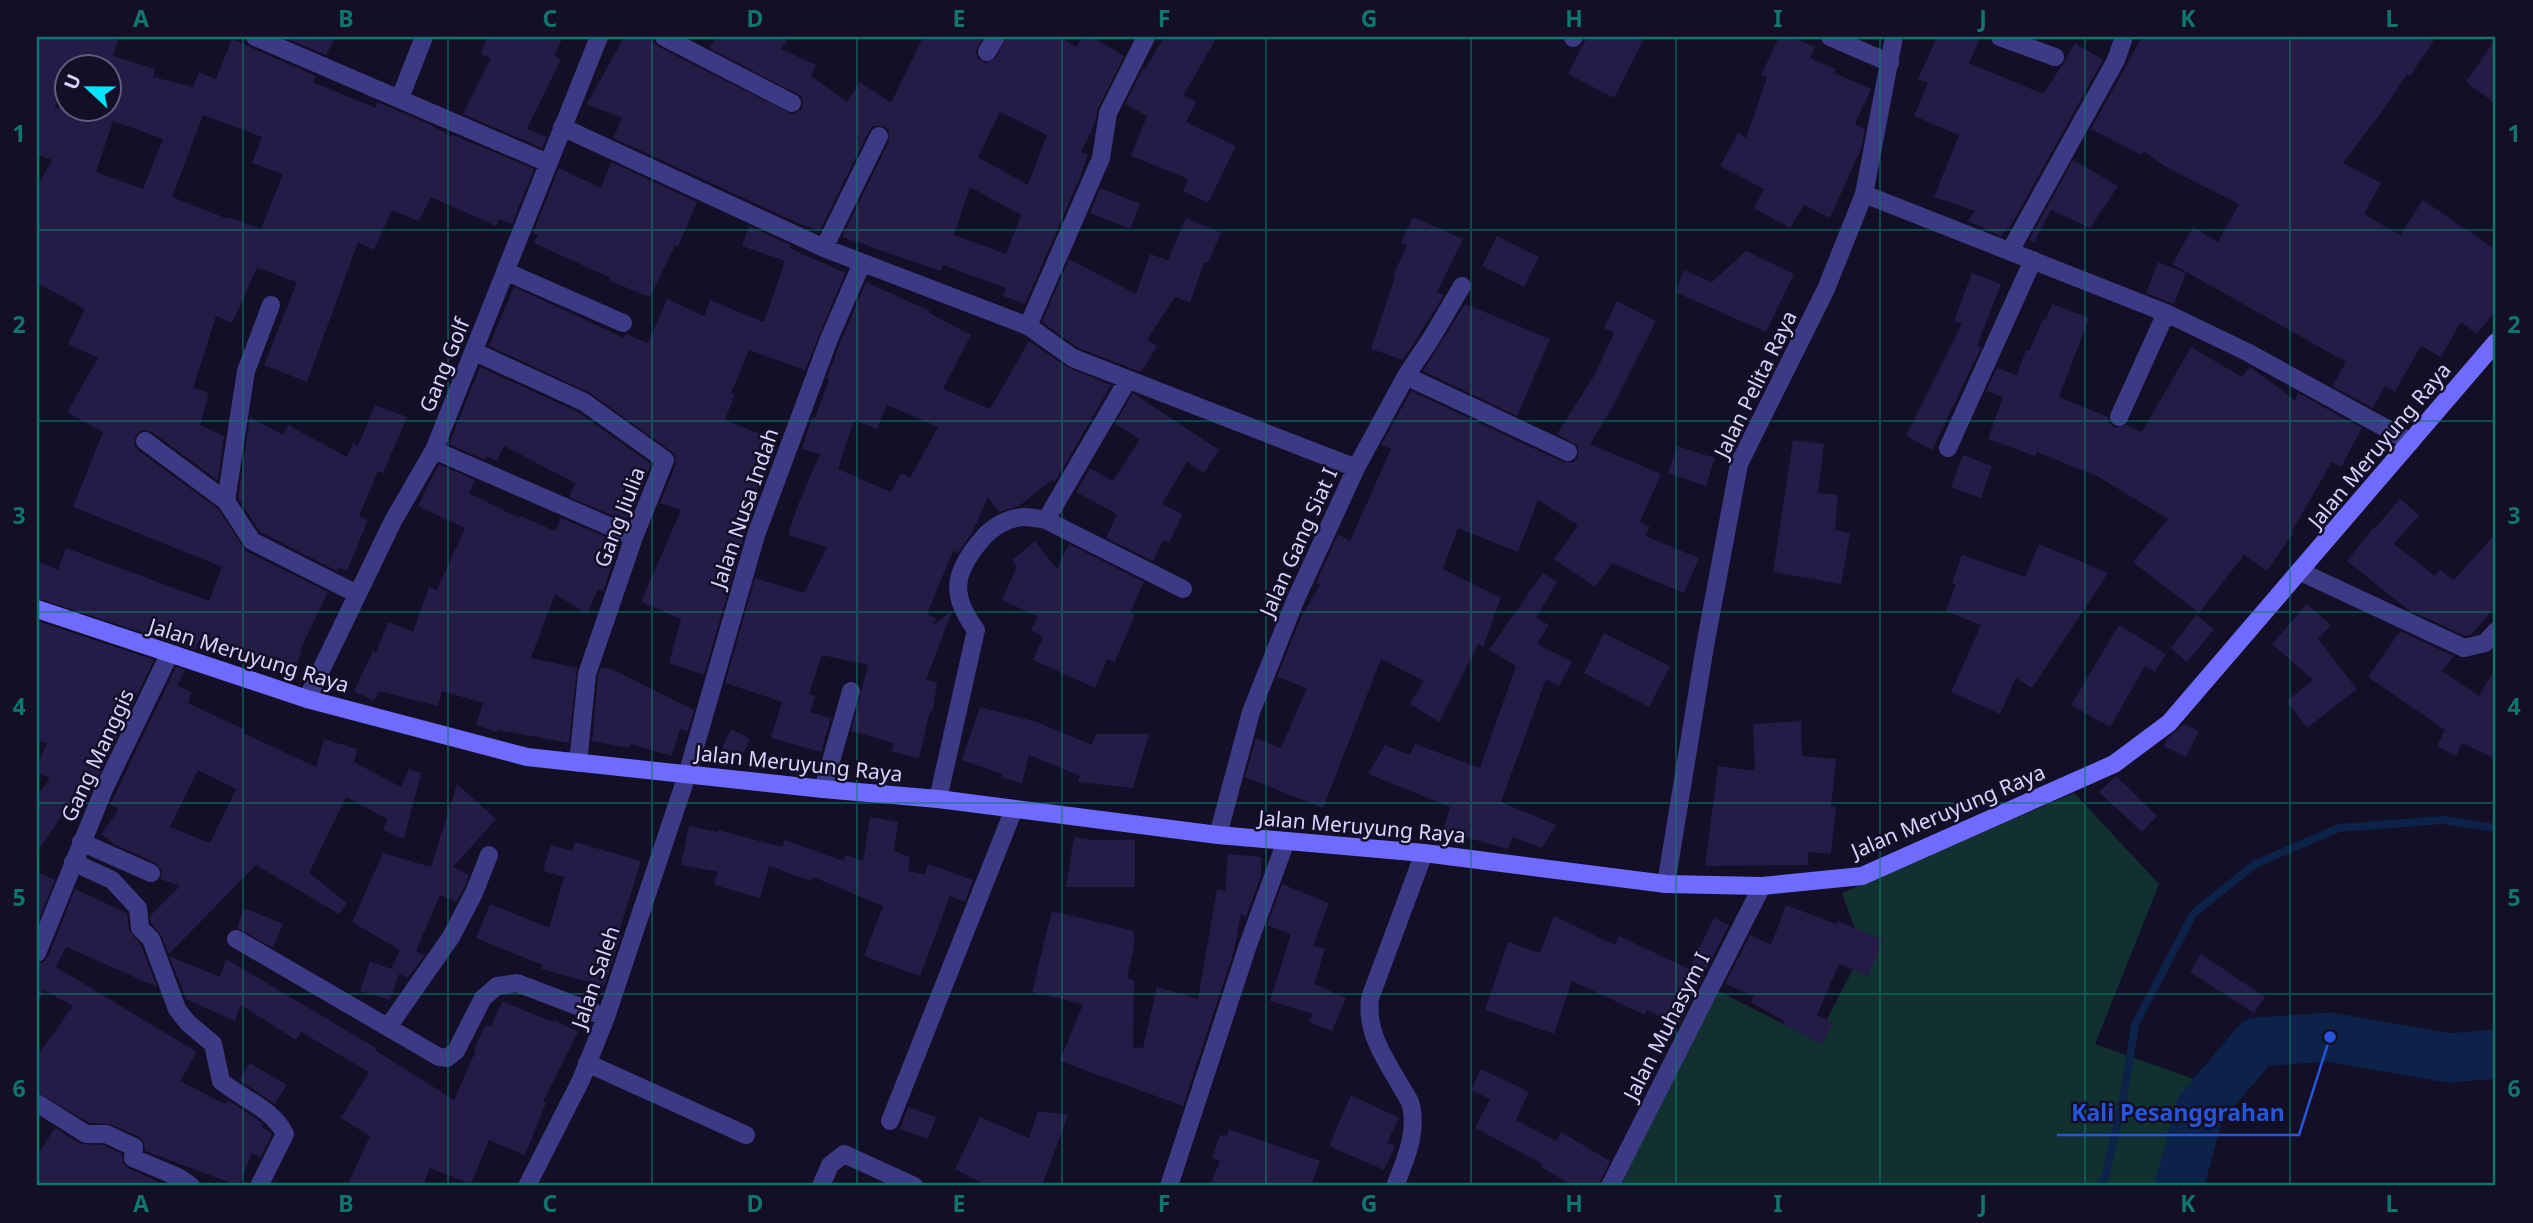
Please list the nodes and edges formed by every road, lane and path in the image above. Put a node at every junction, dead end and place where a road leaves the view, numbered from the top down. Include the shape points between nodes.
1 (255, 37) edge
2 (424, 37) edge
3 (599, 37) edge
4 (664, 37) edge
5 (1146, 37) edge
6 (1830, 37) edge
7 (1894, 37) edge
8 (2000, 37) edge
9 (2124, 37) edge
10 (2055, 57) dead end
11 (1890, 63) junction
12 (400, 98) junction
13 (792, 103) dead end
14 (562, 127) junction
15 (878, 136) dead end
16 (548, 163) junction
17 (1864, 194) junction
18 (824, 248) junction
19 (2010, 251) junction
20 (2033, 260) junction
21 (862, 263) junction
22 (507, 272) junction
23 (1462, 286) dead end
24 (271, 305) dead end
25 (2166, 313) junction
26 (623, 323) dead end
27 (1028, 326) junction
28 (2496, 342) edge
29 (475, 352) junction
30 (1406, 376) junction
31 (1127, 381) junction
32 (2119, 417) dead end
33 (145, 441) dead end
34 (2411, 442) junction
35 (1948, 448) dead end
36 (434, 450) junction
37 (1568, 452) dead end
38 (1356, 468) junction
39 (226, 501) junction
40 (1046, 520) junction
41 (634, 537) junction
42 (2301, 572) junction
43 (1183, 589) dead end
44 (357, 594) junction
45 (37, 609) edge
46 (2493, 642) edge
47 (169, 655) junction
48 (851, 691) dead end
49 (307, 699) junction
50 (578, 763) junction
51 (687, 775) junction
52 (823, 789) junction
53 (938, 799) junction
54 (1014, 809) junction
55 (1218, 835) junction
56 (1286, 841) junction
57 (81, 842) junction
58 (1424, 853) junction
59 (489, 855) dead end
60 (73, 862) junction
61 (151, 873) dead end
62 (1666, 884) junction
63 (1762, 886) junction
64 (236, 939) dead end
65 (37, 953) edge
66 (606, 1017) junction
67 (388, 1027) junction
68 (587, 1063) junction
69 (37, 1103) edge
70 (890, 1121) dead end
71 (746, 1136) dead end
72 (191, 1186) edge
73 (259, 1186) edge
74 (527, 1186) edge
75 (821, 1186) edge
76 (915, 1186) edge
77 (1169, 1186) edge
78 (1395, 1186) edge
79 (1611, 1186) edge

1 - 12 street
2 - 12 street
3 - 14 street, Gang Golf
4 - 13 street
5 - 27 street via 1108,113 1101,158
6 - 11 street
7 - 11 street, Jalan Pelita Raya
8 - 10 street
9 - 19 street via 2116,60
11 - 17 street, Jalan Pelita Raya
12 - 16 street
14 - 16 street, Gang Golf
14 - 18 street
15 - 18 street
16 - 22 street, Gang Golf
17 - 19 street
17 - 62 street, Jalan Pelita Raya via 1826,289 1739,464
18 - 21 street
19 - 20 street
20 - 25 street
20 - 35 street
21 - 27 street
21 - 51 street, Jalan Nusa Indah via 756,535
22 - 26 street
22 - 29 street, Gang Golf
23 - 30 street, Jalan Gang Siat I
24 - 39 street via 246,371
25 - 32 street
25 - 34 street
27 - 31 street via 1073,358
28 - 34 main road, Jalan Meruyung Raya
29 - 36 street, Gang Golf
29 - 41 street, Gang Jiulia via 584,402 665,460
30 - 37 street
30 - 38 street, Jalan Gang Siat I
31 - 38 street
31 - 40 street
33 - 39 street
34 - 42 main road, Jalan Meruyung Raya
36 - 41 street
36 - 44 street, Gang Golf
38 - 55 street, Jalan Gang Siat I via 1251,712
39 - 44 street via 252,541
40 - 43 street
40 - 53 street via 1024,517 1005,522 988,532 960,569 960,602 976,630
41 - 50 street, Gang Jiulia via 587,674
42 - 46 street via 2464,648
42 - 63 main road, Jalan Meruyung Raya via 2169,723 2114,764 1862,876
44 - 49 street, Gang Golf
45 - 47 main road, Jalan Meruyung Raya
47 - 49 main road, Jalan Meruyung Raya
47 - 57 street, Gang Manggis
48 - 52 street
49 - 50 main road, Jalan Meruyung Raya via 527,757
50 - 51 main road, Jalan Meruyung Raya
51 - 52 main road, Jalan Meruyung Raya
51 - 66 street, Jalan Saleh
52 - 53 main road, Jalan Meruyung Raya
53 - 54 main road, Jalan Meruyung Raya
54 - 55 main road, Jalan Meruyung Raya
54 - 70 street
55 - 56 main road, Jalan Meruyung Raya
56 - 58 main road, Jalan Meruyung Raya
56 - 77 street
57 - 60 street, Gang Manggis
57 - 61 street
58 - 62 main road, Jalan Meruyung Raya
58 - 78 street via 1368,1014 1380,1051 1410,1102 1409,1151
59 - 67 street via 451,937
60 - 65 street, Gang Manggis
60 - 73 street via 112,880 138,908 140,928 151,939 177,1009 213,1044 221,1081 280,1124 285,1134
62 - 63 main road, Jalan Meruyung Raya
63 - 79 street, Jalan Muhasym I
64 - 67 street
66 - 67 street via 517,983 497,986 483,998 456,1051 447,1058
66 - 68 street, Jalan Saleh
68 - 71 street
68 - 74 street, Jalan Saleh
69 - 72 street via 86,1134 106,1134 134,1147 133,1157
75 - 76 street via 830,1165 844,1154

